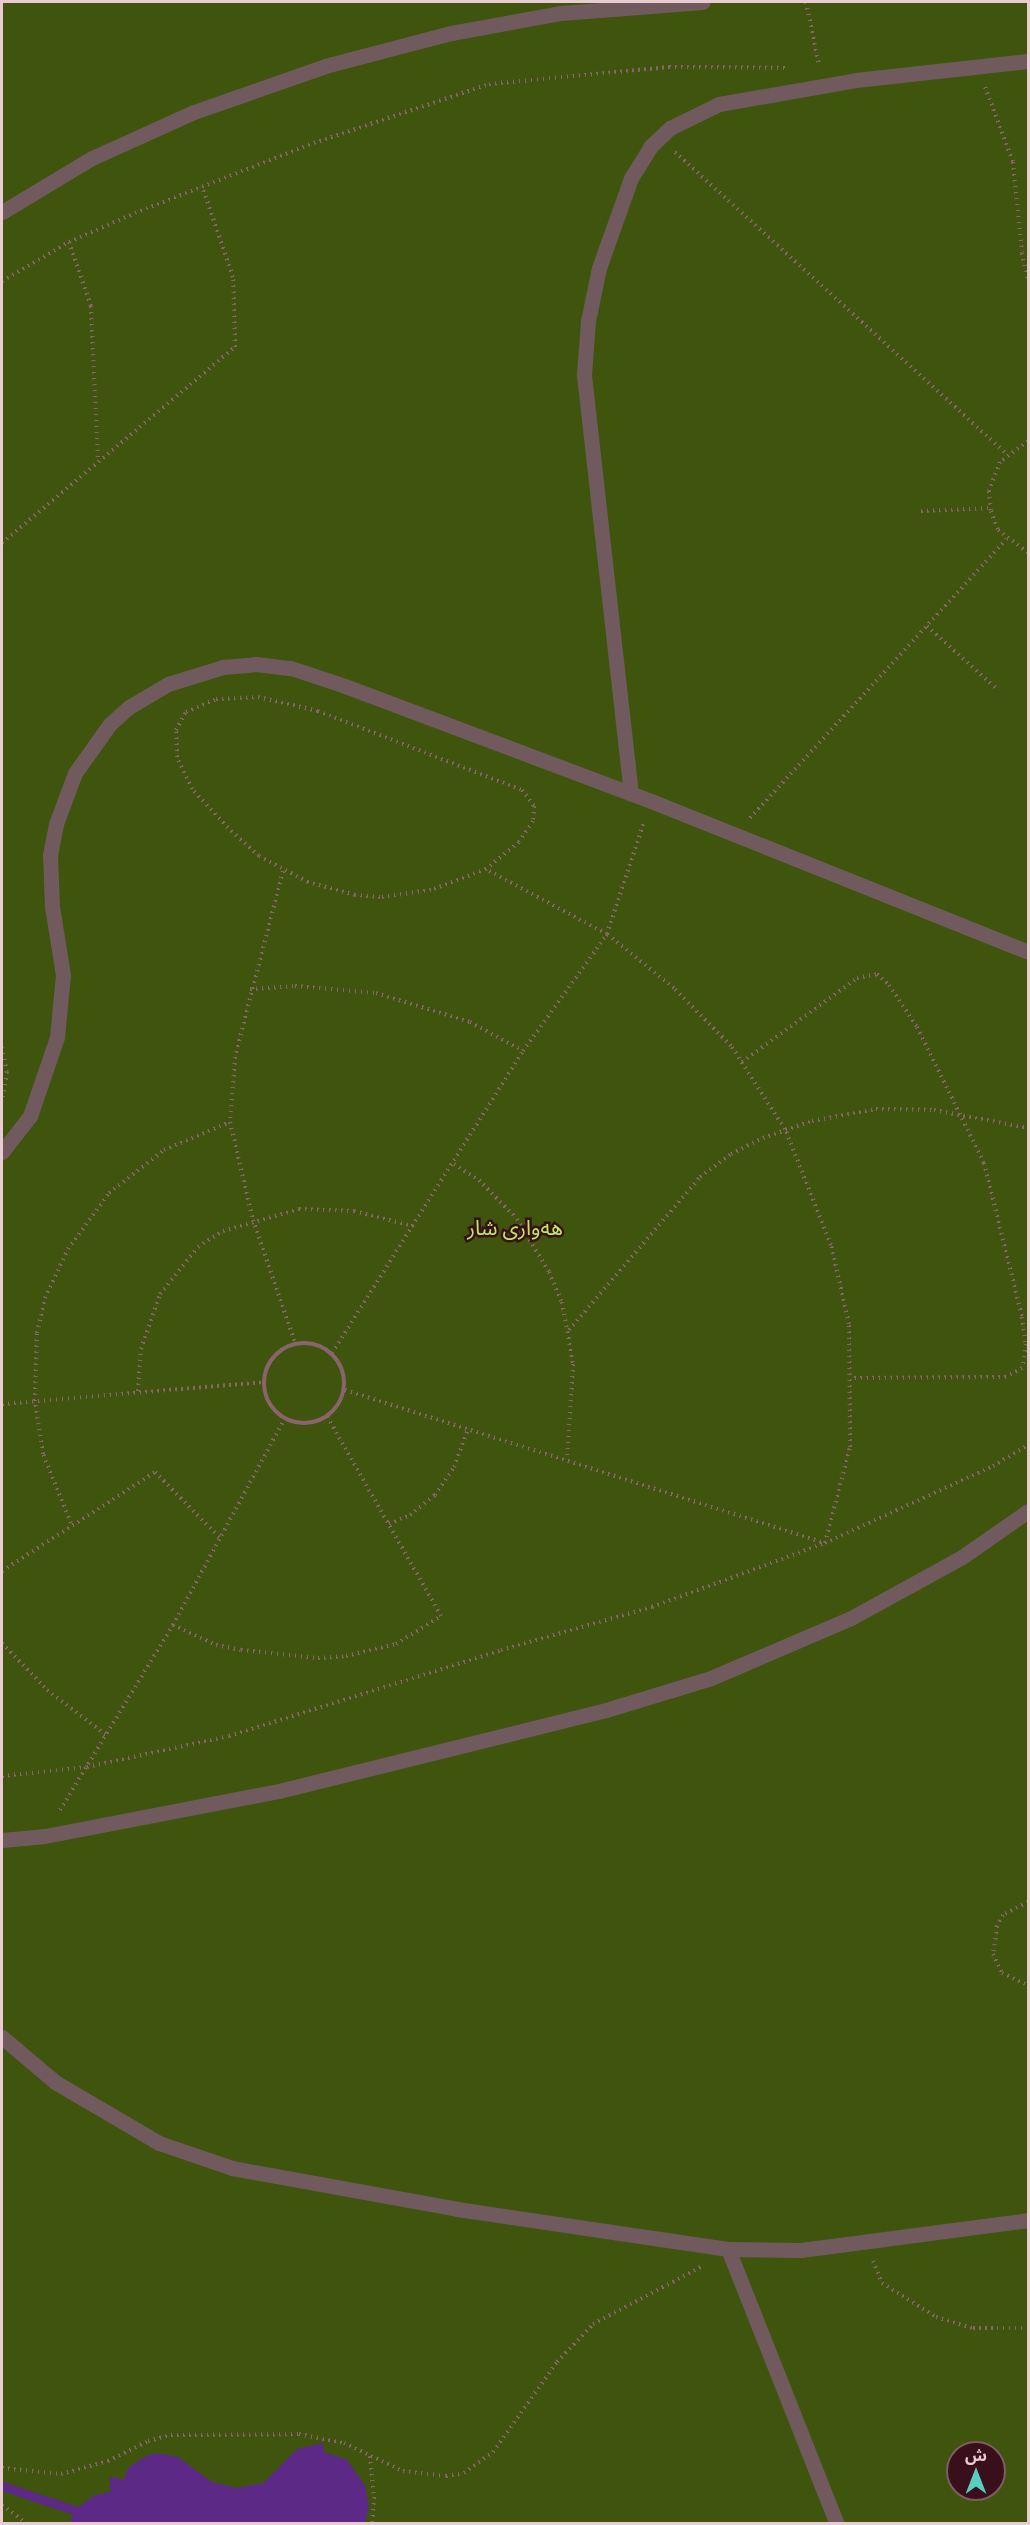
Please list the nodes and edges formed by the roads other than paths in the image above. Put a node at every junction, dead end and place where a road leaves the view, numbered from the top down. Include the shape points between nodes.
1 (703, 2) edge
2 (563, 7) edge
3 (1029, 61) edge
4 (2, 212) edge
5 (631, 794) junction
6 (1029, 952) edge
7 (2, 1152) edge
8 (1029, 1511) edge
9 (2, 1840) edge
10 (2, 2037) edge
11 (1029, 2220) edge
12 (728, 2250) junction
13 (837, 2523) edge

1 - 2 street
2 - 4 street via 348,60 205,108 92,158
3 - 5 street via 856,80 727,102 695,113 659,138 631,177 608,235 592,297 584,374
5 - 6 street
5 - 7 street via 291,668 256,664 223,667 191,675 148,695 110,724 94,745 75,773 56,824 50,879 63,975 59,1026 40,1094 30,1116
8 - 9 street via 962,1557 861,1613 711,1678 606,1710 279,1791 45,1836
10 - 12 street via 55,2082 106,2114 159,2143 232,2168 457,2209
11 - 12 street via 801,2250
12 - 13 street

